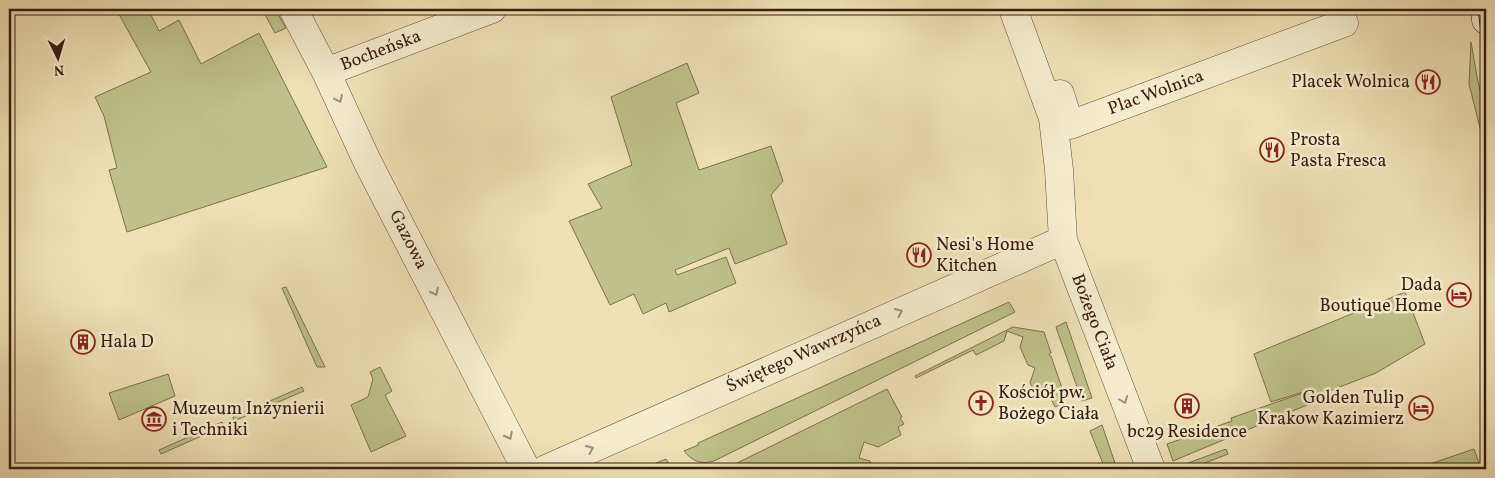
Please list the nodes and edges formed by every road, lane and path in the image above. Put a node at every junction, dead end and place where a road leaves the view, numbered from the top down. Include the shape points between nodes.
1 (294, 9) edge
2 (492, 9) edge
3 (1013, 9) edge
4 (1028, 9) edge
5 (1339, 9) edge
6 (1485, 9) edge
7 (1486, 20) edge
8 (326, 72) junction
9 (1063, 240) junction
10 (526, 469) edge
11 (546, 469) edge
12 (1151, 469) edge

1 - 8 street, Gazowa
2 - 8 street, Bocheńska
3 - 9 street, Bożego Ciała via 1053,118
4 - 5 street, Plac Wolnica via 1070,125 1344,23
6 - 7 street
8 -> 10 street, Gazowa via 368,163
11 -> 9 street, Świętego Wawrzyńca
9 -> 12 street, Bożego Ciała

